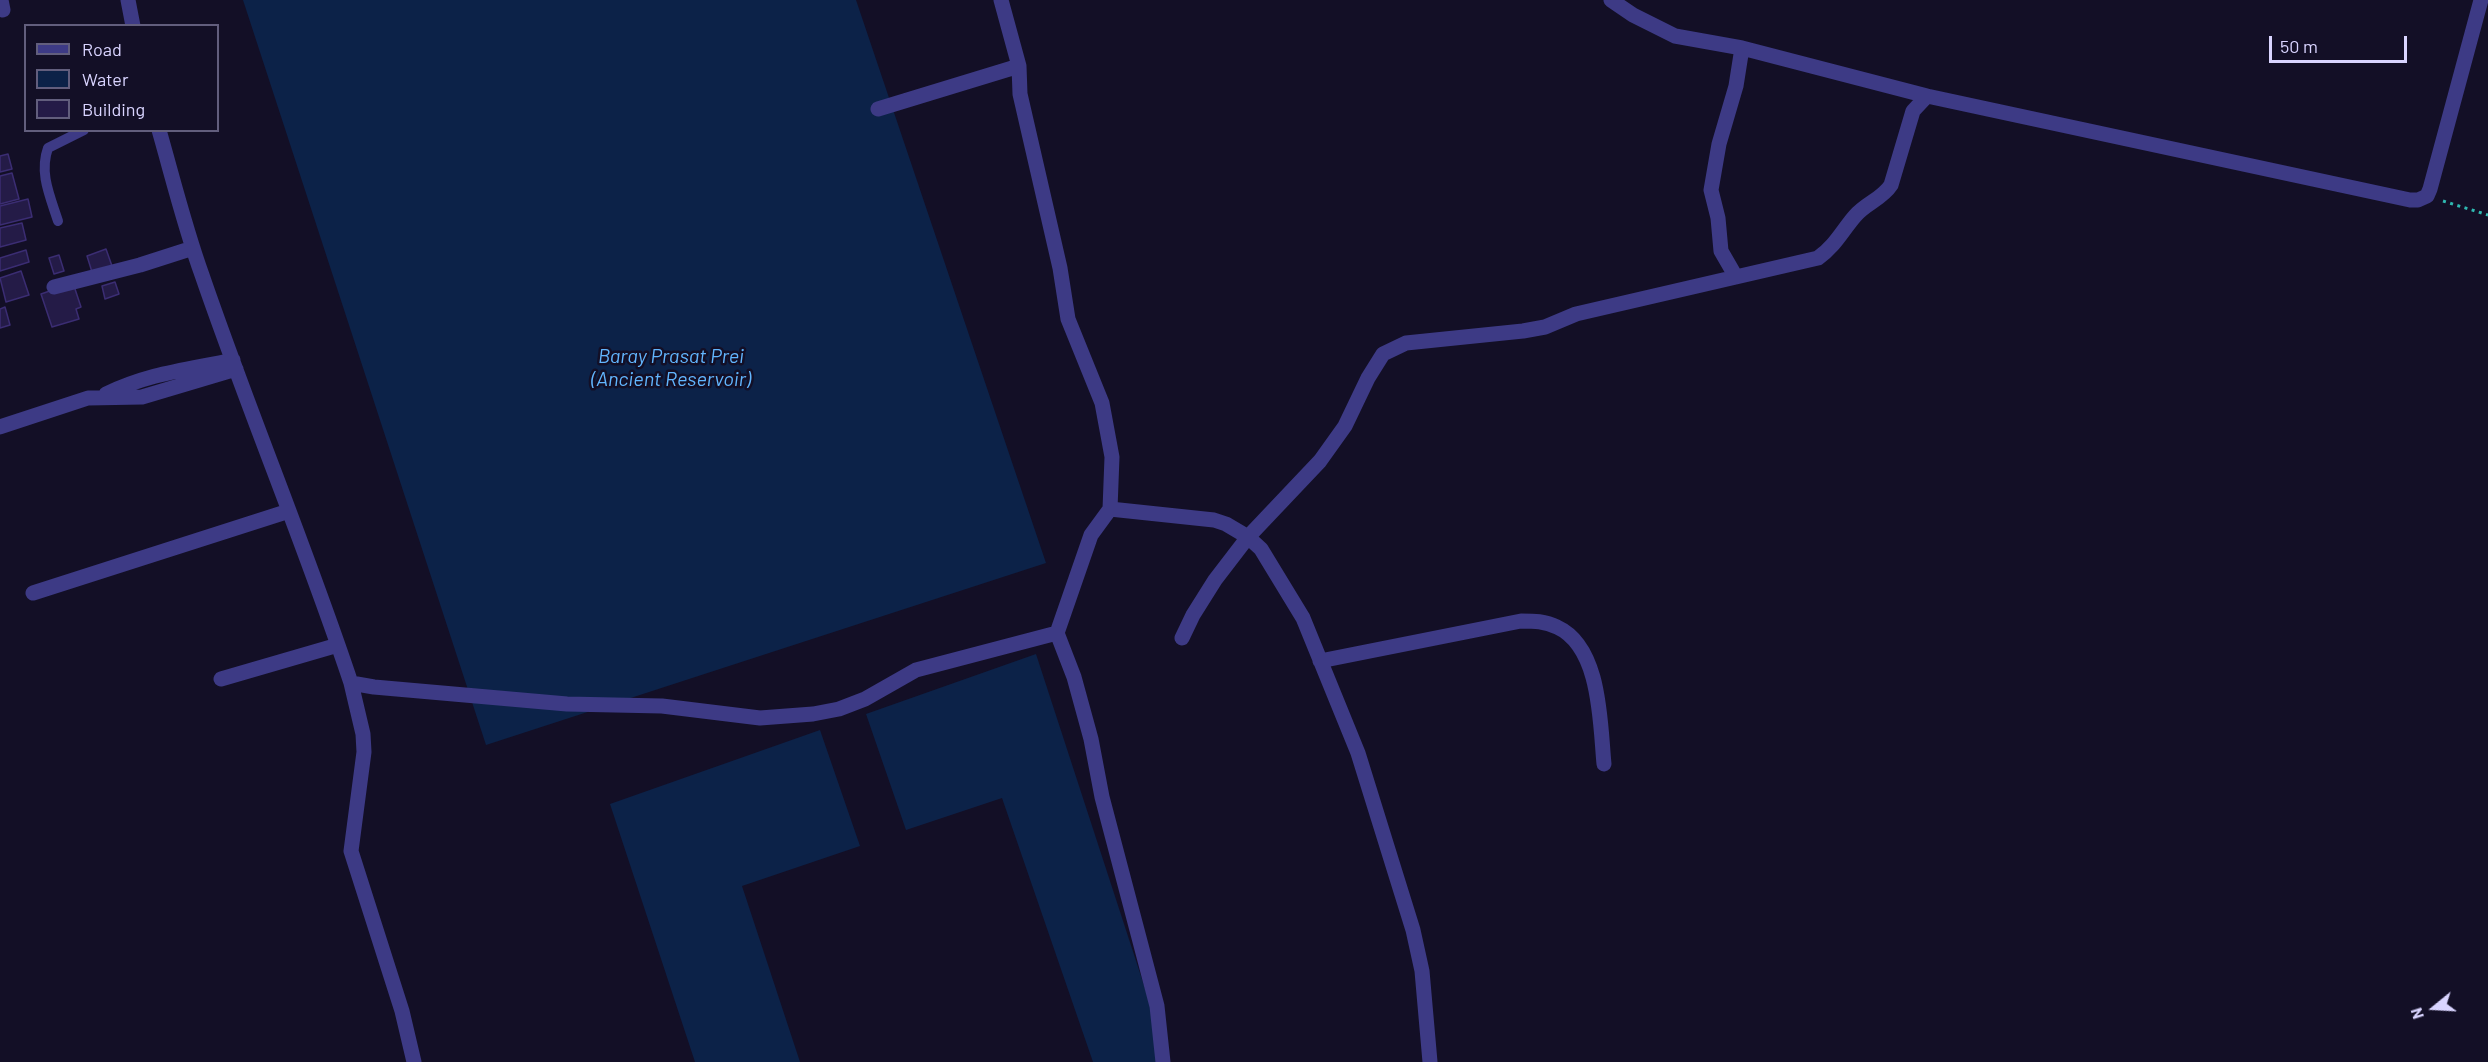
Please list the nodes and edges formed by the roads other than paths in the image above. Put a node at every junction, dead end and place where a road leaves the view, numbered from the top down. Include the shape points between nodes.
1 (128, 0) edge
2 (1001, 0) edge
3 (1611, 0) edge
4 (2481, 0) edge
5 (133, 24) edge
6 (1742, 48) junction
7 (1019, 66) junction
8 (1927, 96) junction
9 (878, 109) dead end
10 (80, 132) edge
11 (160, 132) edge
12 (58, 221) dead end
13 (193, 248) junction
14 (1736, 278) junction
15 (54, 287) dead end
16 (234, 364) junction
17 (0, 427) edge
18 (1110, 509) junction
19 (289, 511) junction
20 (1248, 537) junction
21 (33, 593) dead end
22 (1057, 633) junction
23 (1182, 638) dead end
24 (338, 645) junction
25 (1320, 661) junction
26 (221, 679) dead end
27 (351, 683) junction
28 (1604, 764) dead end
29 (414, 1062) edge
30 (1163, 1062) edge
31 (1430, 1062) edge

1 - 5 street
2 - 7 street
3 - 6 street via 1675,36
4 - 8 street via 2427,196 2418,200
6 - 8 street
6 - 14 street via 1711,190 1721,251
7 - 9 street
7 - 18 street via 1020,94 1068,319 1102,403 1112,457
8 - 14 street via 1913,111 1886,194 1857,214 1832,248 1806,262
10 - 12 lane via 48,148 43,161
11 - 13 street
13 - 15 street
13 - 16 street
14 - 20 street via 1576,314 1545,327 1406,343 1392,349 1378,360 1345,426 1320,461
16 - 17 street via 142,397 101,397 64,404
16 - 19 street
18 - 20 street via 1214,520
18 - 22 street via 1091,534
19 - 21 street
19 - 24 street
20 - 23 street via 1215,580
20 - 25 street via 1261,549 1303,618
22 - 27 street via 916,670 839,709 760,718 662,706 567,704
22 - 30 street via 1091,739 1102,797 1157,1006
24 - 26 street
24 - 27 street
25 - 28 street via 1521,621 1559,627 1588,661
25 - 31 street via 1358,753 1413,930 1422,971
27 - 29 street via 364,752 351,851 402,1011

